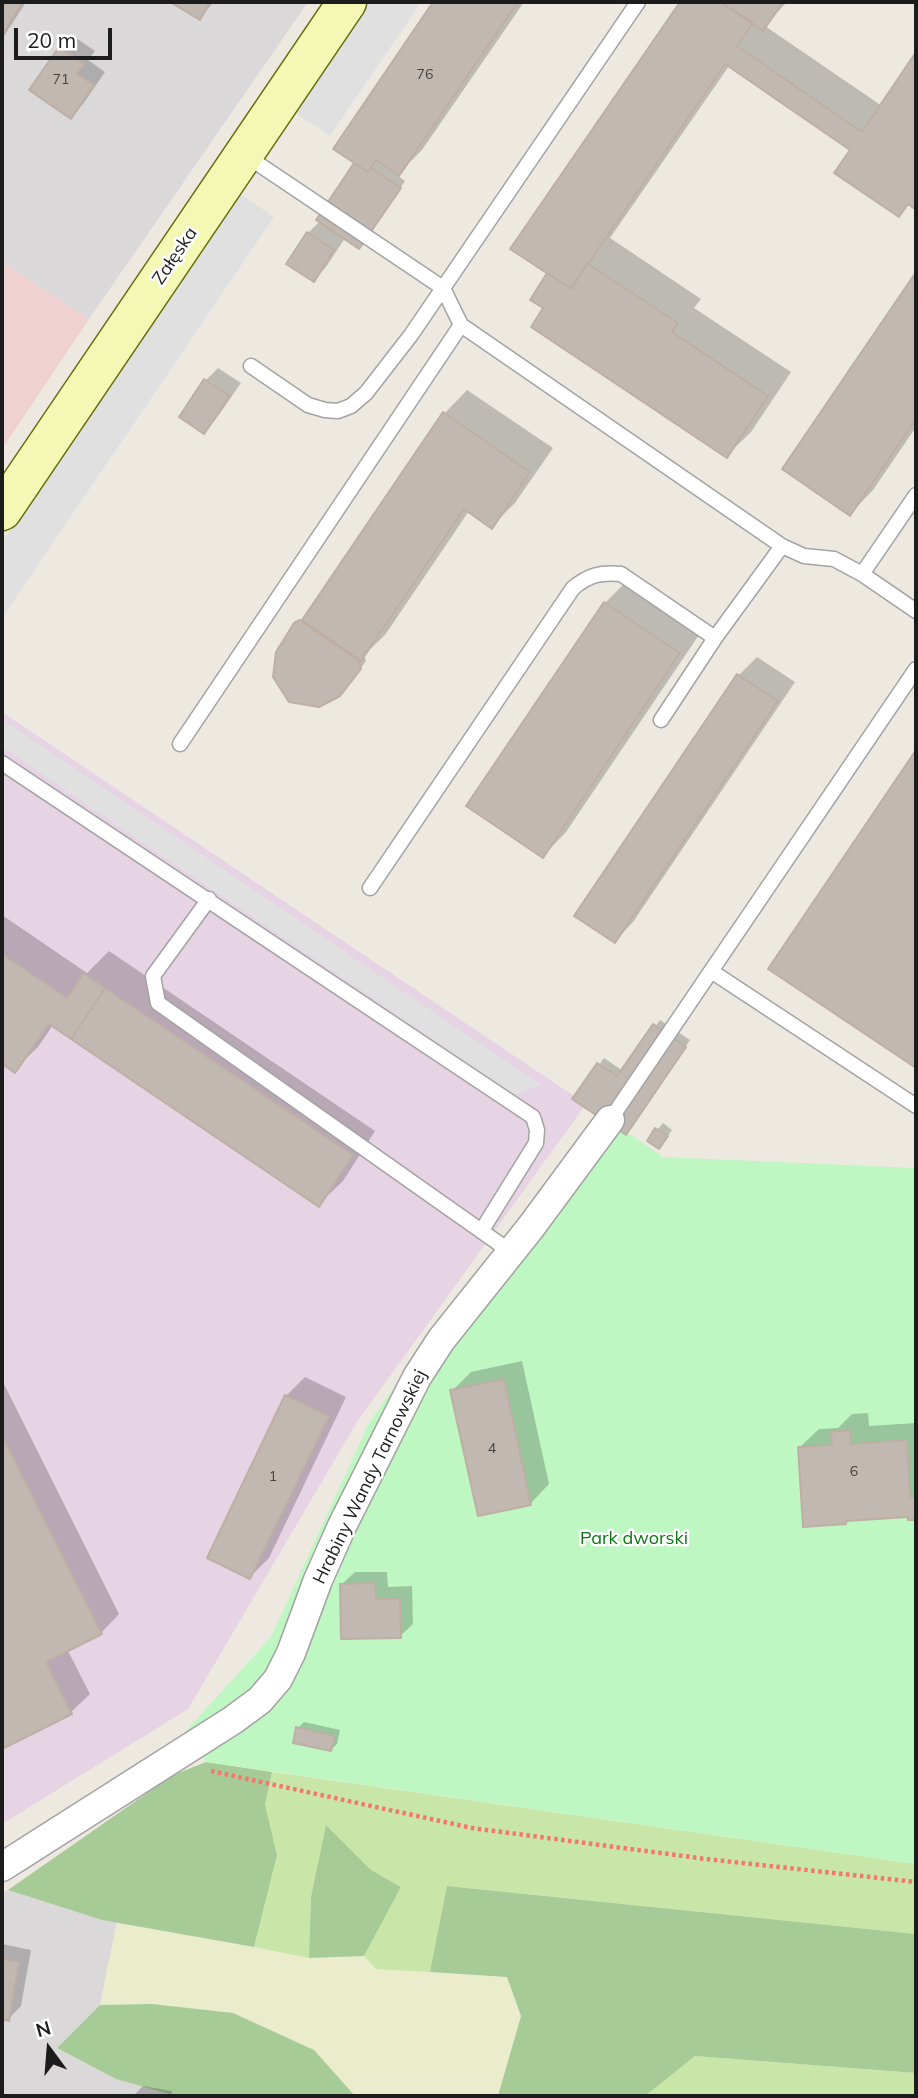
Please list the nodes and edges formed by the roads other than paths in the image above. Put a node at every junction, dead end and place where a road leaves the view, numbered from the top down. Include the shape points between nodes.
1 (347, 2) edge
2 (638, 2) edge
3 (244, 154) junction
4 (443, 288) junction
5 (461, 325) junction
6 (251, 366) dead end
7 (916, 495) edge
8 (2, 511) edge
9 (782, 546) junction
10 (862, 574) junction
11 (916, 611) edge
12 (715, 638) junction
13 (916, 669) edge
14 (661, 720) dead end
15 (180, 744) dead end
16 (2, 762) edge
17 (370, 888) dead end
18 (209, 899) junction
19 (712, 971) junction
20 (916, 1106) edge
21 (610, 1121) joint
22 (482, 1230) junction
23 (511, 1252) junction
24 (2, 1867) edge

1 - 3 street, Załęska
2 - 4 lane
3 - 4 lane
3 - 8 street, Załęska
4 - 5 lane
4 - 6 lane via 366,393 351,406 338,411 308,405
5 - 9 lane
5 - 15 lane
7 - 10 lane
9 - 10 lane via 804,556 834,559
9 - 12 lane
10 - 11 lane
12 - 14 lane
12 - 17 lane via 621,574 603,572 587,577 573,588
13 - 19 lane
16 - 18 lane
18 - 22 lane via 153,976 158,1003
18 - 22 lane via 533,1117 536,1143
19 - 20 lane
19 - 21 lane
21 - 23 street, Hrabiny Wandy Tarnowskiej
22 - 23 lane
23 - 24 street, Hrabiny Wandy Tarnowskiej via 440,1340 417,1377 342,1526 278,1679 260,1700 169,1762

